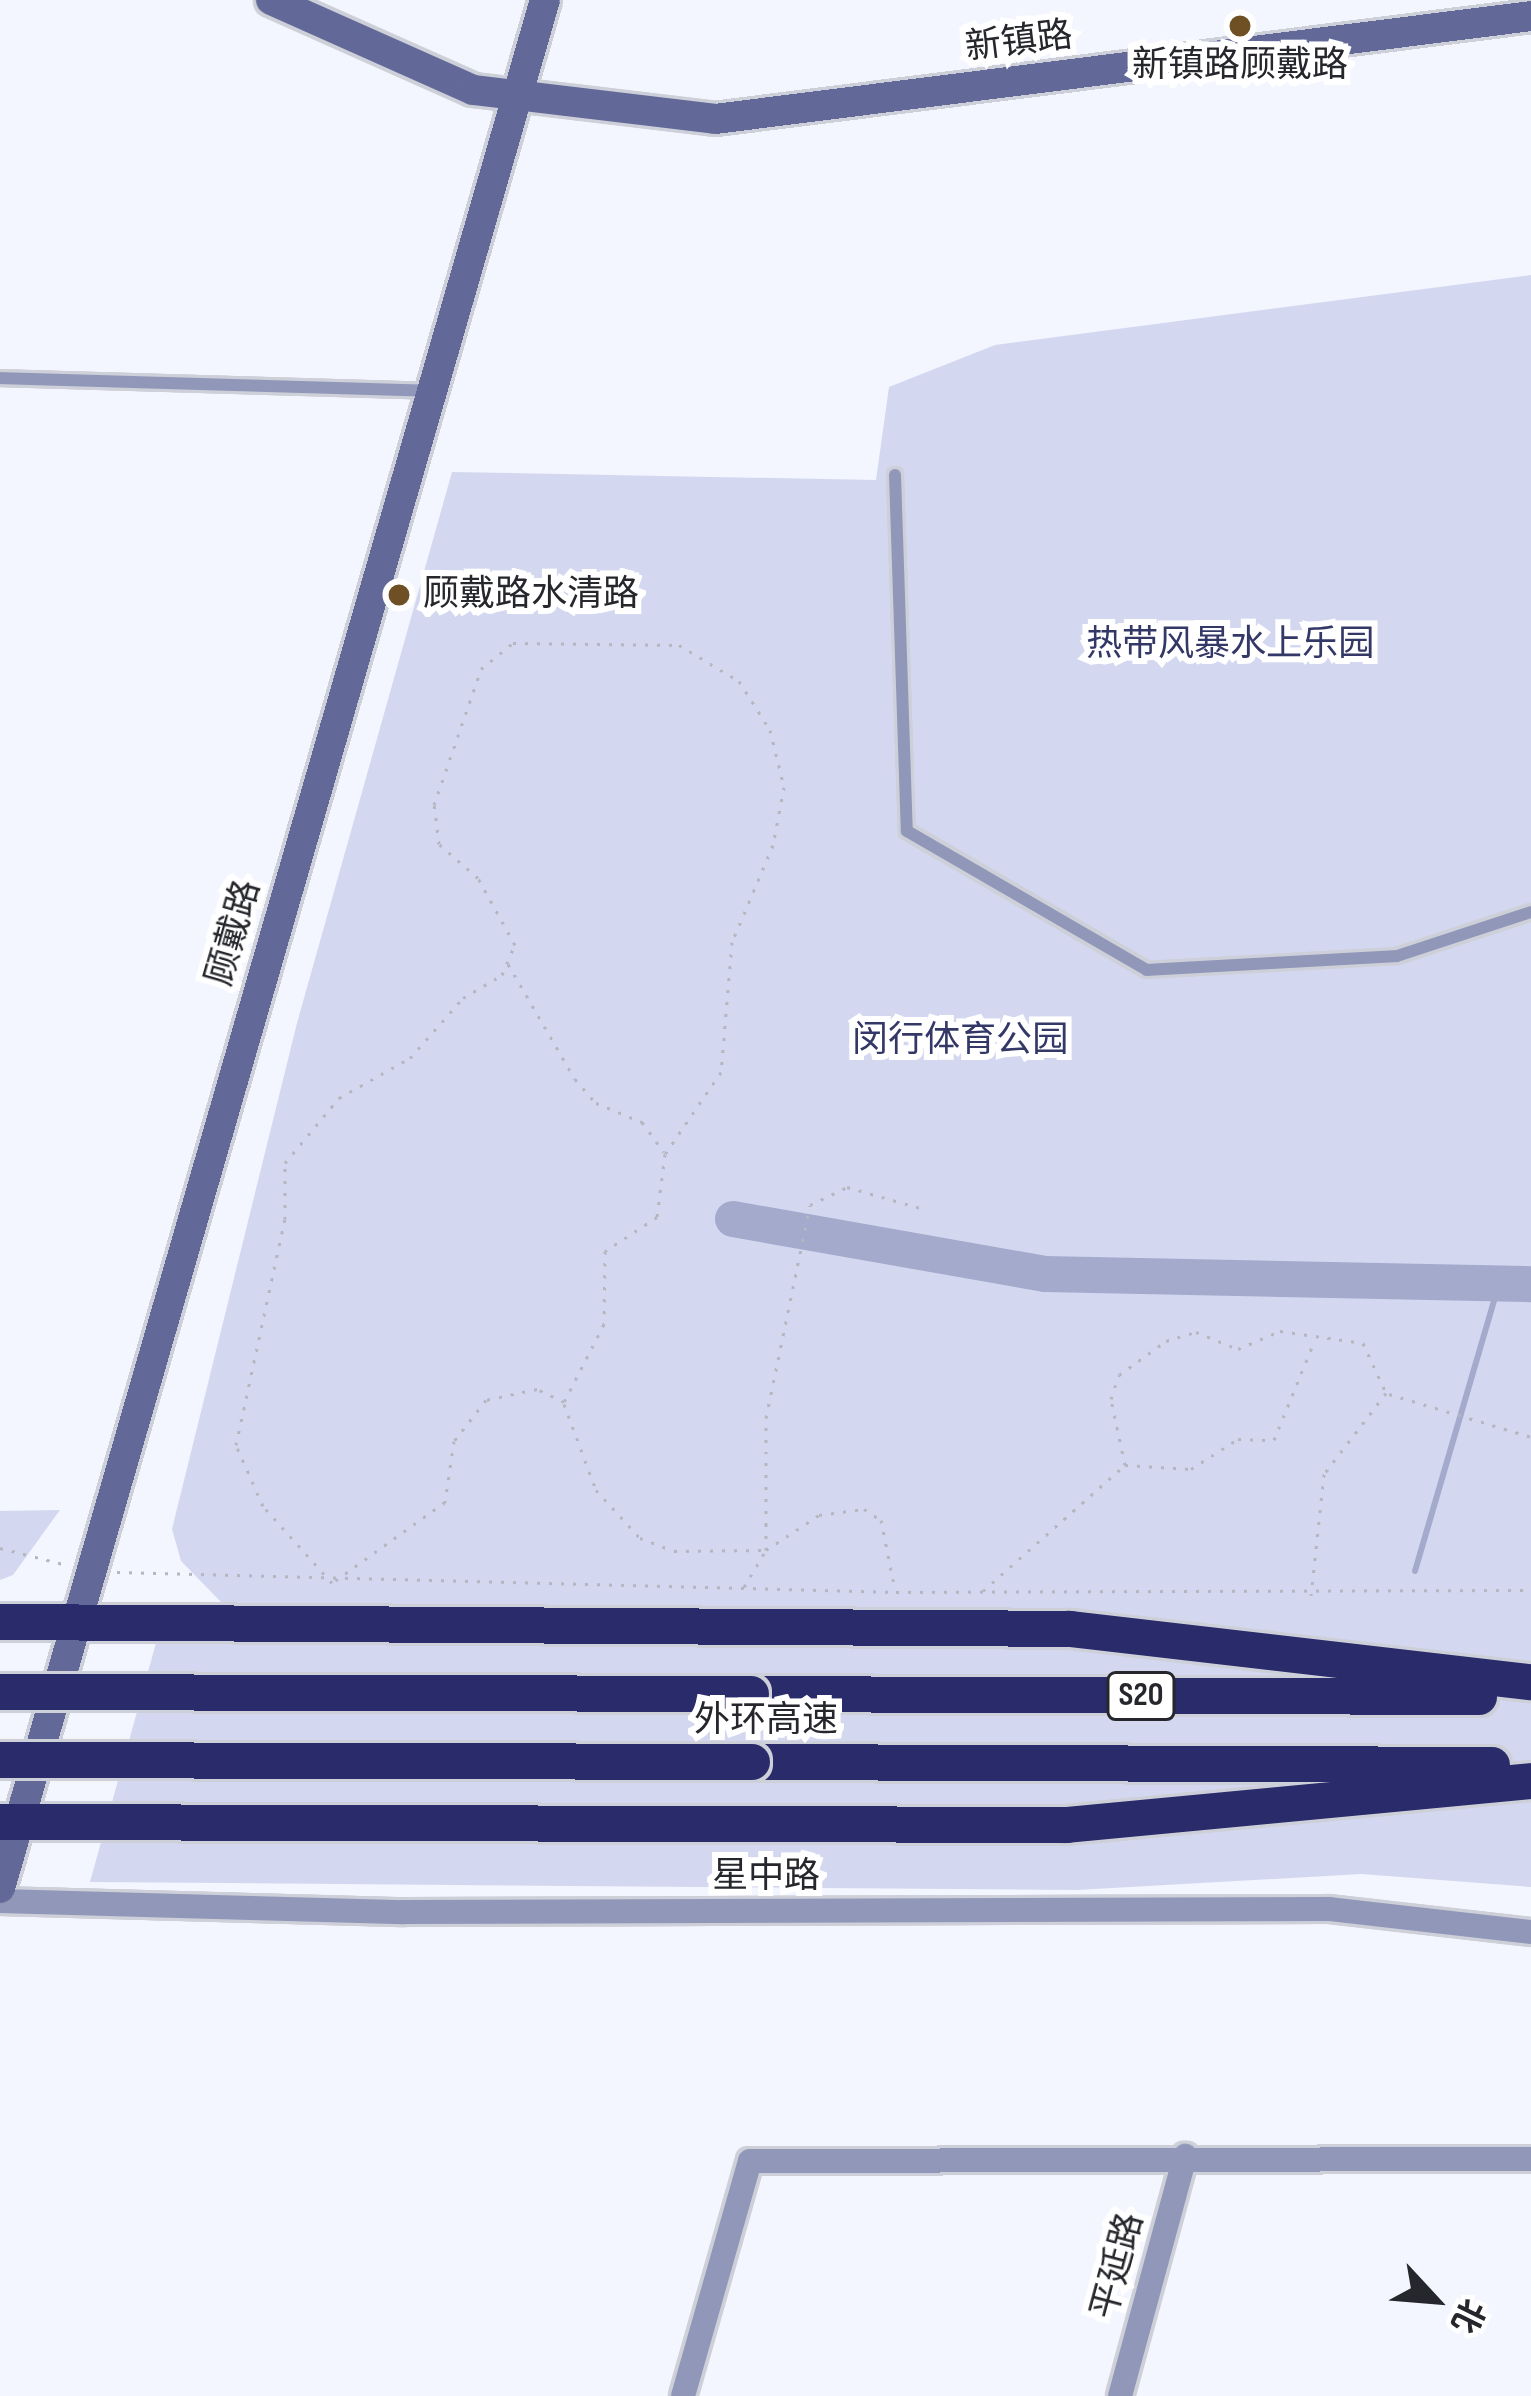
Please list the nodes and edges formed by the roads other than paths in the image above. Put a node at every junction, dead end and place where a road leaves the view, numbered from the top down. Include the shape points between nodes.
1 (271, 0) edge
2 (320, 0) edge
3 (545, 0) edge
4 (1491, 10) edge
5 (1531, 16) edge
6 (516, 99) junction
7 (0, 378) edge
8 (434, 391) junction
9 (895, 475) dead end
10 (1531, 912) edge
11 (0, 1622) edge
12 (75, 1622) junction
13 (1531, 1682) edge
14 (0, 1692) edge
15 (1531, 1697) edge
16 (0, 1760) edge
17 (1531, 1765) edge
18 (1531, 1781) edge
19 (9, 1822) edge
20 (0, 1888) edge
21 (0, 1901) edge
22 (1531, 1932) edge
23 (1185, 2156) junction
24 (1531, 2159) edge
25 (683, 2396) edge
26 (1120, 2396) edge

1 - 6 main road
2 - 6 main road
3 - 6 main road, 顾戴路
4 - 5 main road, 新镇路
4 - 6 main road, 新镇路 via 715,119
6 - 8 main road, 顾戴路
7 - 8 lane
8 - 12 main road, 顾戴路
9 - 10 lane via 907,831 1147,970 1397,956
11 - 12 highway
12 - 13 highway via 1070,1629
12 - 19 main road, 顾戴路
14 - 15 highway, 外环高速 / S20, bridge
16 - 17 highway, 外环高速 / S20, bridge
18 - 19 highway via 1067,1826
19 - 20 main road, 顾戴路
21 - 22 street, 星中路 via 428,1912 1328,1910
23 - 24 street
23 - 25 street via 750,2162
23 - 26 street, 平延路

